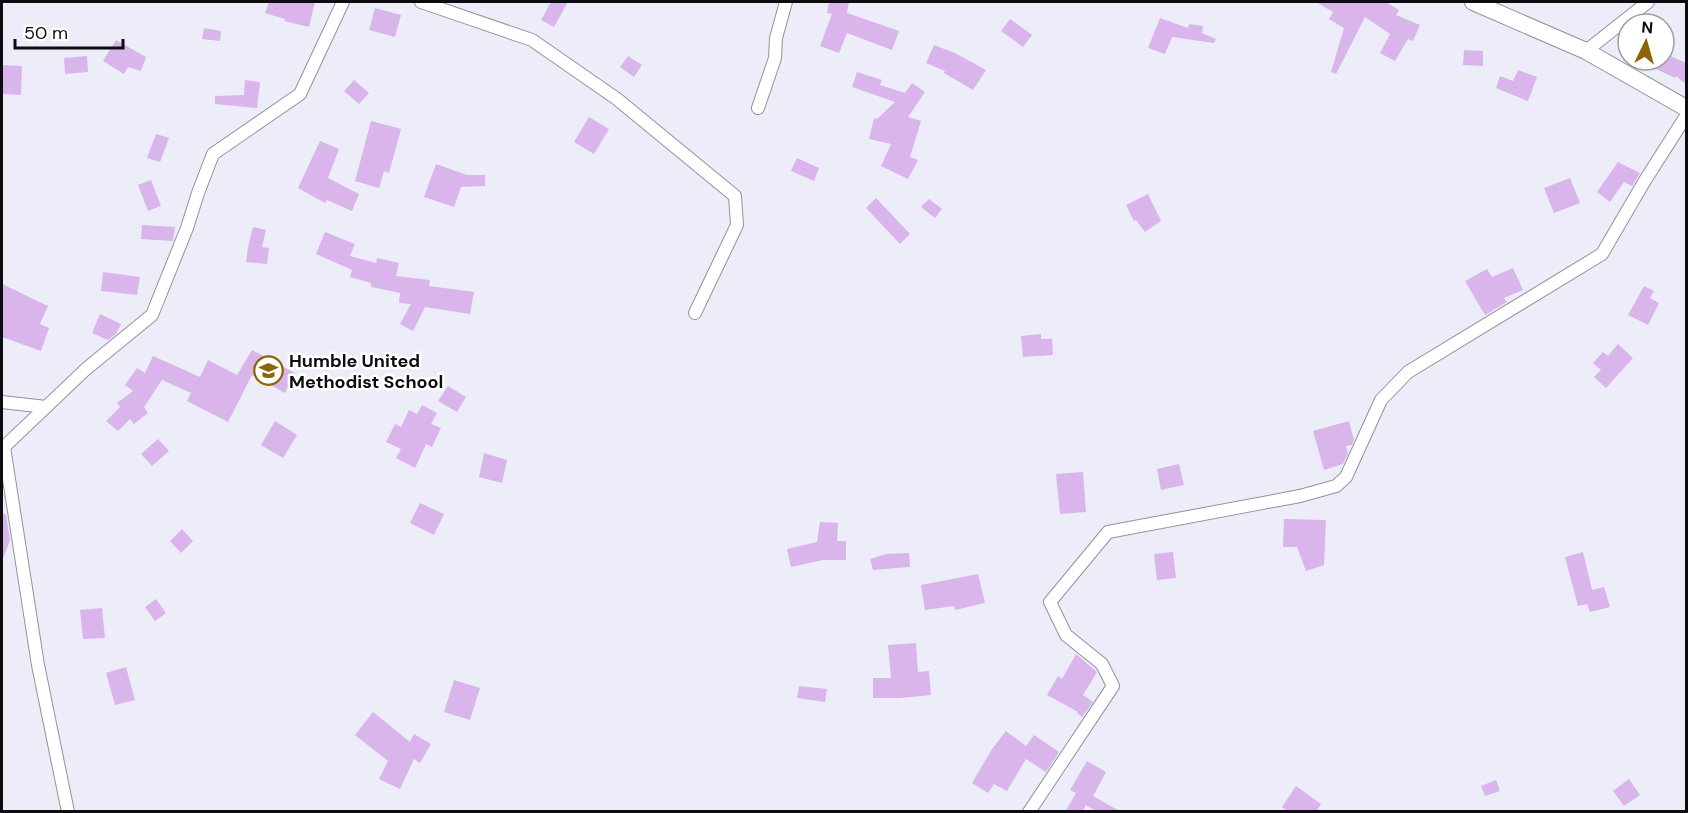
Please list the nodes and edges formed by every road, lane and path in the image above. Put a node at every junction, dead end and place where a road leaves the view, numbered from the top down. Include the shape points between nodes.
1 (343, 2) edge
2 (422, 2) edge
3 (786, 2) edge
4 (1473, 2) edge
5 (1648, 2) edge
6 (1586, 51) junction
7 (758, 108) dead end
8 (1686, 108) edge
9 (1686, 116) edge
10 (695, 313) dead end
11 (2, 402) edge
12 (46, 407) junction
13 (68, 812) edge
14 (1029, 812) edge

1 - 12 street via 300,94 213,154 152,315
2 - 10 street via 532,40 617,99 735,196 737,225
3 - 7 street via 775,58
4 - 6 street
5 - 6 street
6 - 8 street
9 - 14 street via 1602,254 1408,372 1382,400 1346,477 1336,486 1108,531 1050,602 1066,635 1102,664 1113,686
11 - 12 street
12 - 13 street via 4,447 38,665

